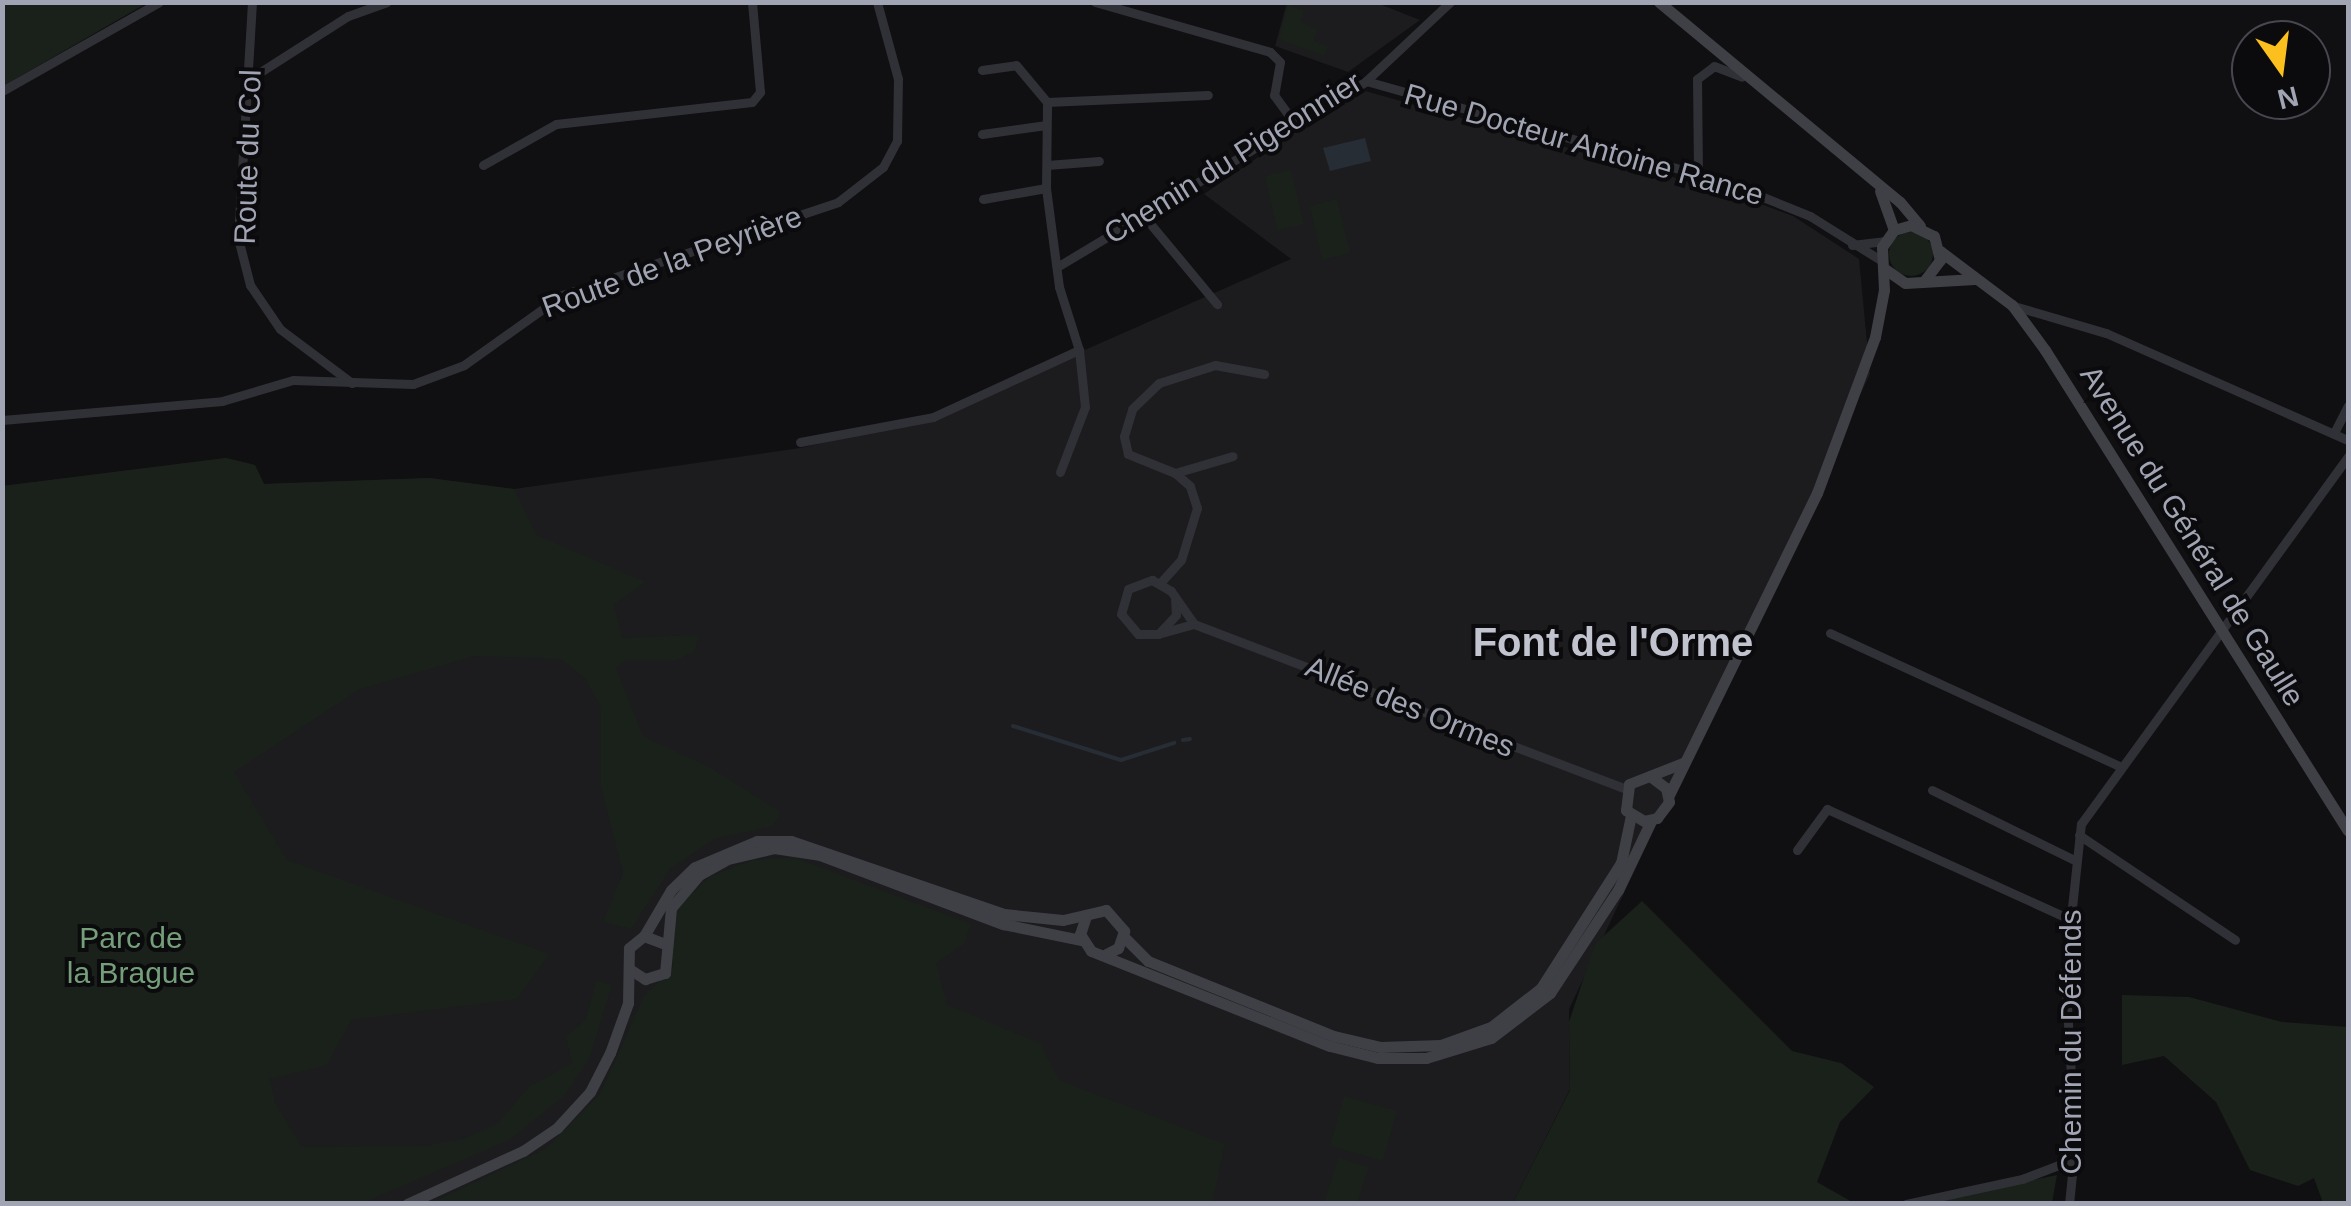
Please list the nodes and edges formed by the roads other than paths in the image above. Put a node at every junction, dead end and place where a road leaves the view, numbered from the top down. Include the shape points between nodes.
1 (158, 2) edge
2 (252, 2) edge
3 (387, 2) edge
4 (752, 2) edge
5 (877, 2) edge
6 (1095, 2) edge
7 (1450, 2) edge
8 (1660, 4) edge
9 (982, 70) dead end
10 (252, 78) junction
11 (1366, 81) junction
12 (2, 92) edge
13 (1767, 93) junction
14 (1208, 95) dead end
15 (1047, 102) junction
16 (1046, 125) junction
17 (1296, 125) junction
18 (982, 134) dead end
19 (1099, 161) dead end
20 (482, 165) dead end
21 (1047, 165) junction
22 (1698, 173) junction
23 (1878, 187) junction
24 (1046, 188) junction
25 (983, 198) dead end
26 (1143, 215) junction
27 (1920, 226) junction
28 (1894, 230) junction
29 (1884, 241) junction
30 (1852, 245) junction
31 (1940, 251) junction
32 (1883, 264) junction
33 (1057, 267) junction
34 (1980, 279) junction
35 (1924, 280) junction
36 (1905, 283) junction
37 (1217, 304) dead end
38 (2012, 305) junction
39 (1882, 310) junction
40 (1079, 350) junction
41 (1264, 374) dead end
42 (354, 384) junction
43 (2348, 406) edge
44 (2, 420) edge
45 (2335, 431) junction
46 (2348, 440) edge
47 (800, 442) dead end
48 (1233, 456) dead end
49 (2348, 456) edge
50 (1060, 472) dead end
51 (1175, 473) junction
52 (1161, 582) junction
53 (1175, 597) junction
54 (1194, 624) junction
55 (2220, 627) junction
56 (1830, 633) dead end
57 (1158, 634) junction
58 (1683, 763) junction
59 (2119, 770) junction
60 (1650, 776) junction
61 (1626, 789) junction
62 (1932, 790) dead end
63 (1669, 794) junction
64 (1631, 815) junction
65 (1651, 821) junction
66 (2348, 832) edge
67 (2079, 834) junction
68 (1797, 850) dead end
69 (2074, 860) junction
70 (1086, 916) junction
71 (2069, 918) junction
72 (644, 936) junction
73 (1124, 936) junction
74 (1081, 940) junction
75 (2235, 940) dead end
76 (667, 945) junction
77 (1106, 954) junction
78 (630, 970) junction
79 (651, 980) junction
80 (628, 1004) junction
81 (2074, 1159) junction
82 (407, 1204) edge
83 (1906, 1204) edge
84 (2069, 1204) edge

1 - 12 street
2 - 10 street, Route du Col
3 - 10 street via 348,16
4 - 20 street via 760,92 752,102 556,124
5 - 42 street, Route de la Peyrière via 901,113 897,141 866,184 838,202 562,295 520,318 464,365 412,384
6 - 17 street via 1270,52 1280,62 1274,95
7 - 11 street, Chemin du Pigeonnier
8 - 13 main road
9 - 15 street via 1016,65
10 - 42 street, Route du Col via 238,238 250,285 280,329
11 - 17 street, Chemin du Pigeonnier
11 - 22 street, Rue Docteur Antoine Rance
13 - 22 street via 1720,66 1704,70 1695,84
13 - 23 main road
14 - 15 street
15 - 16 street
16 - 18 street
16 - 21 street
17 - 26 street, Chemin du Pigeonnier
19 - 21 street
21 - 24 street
22 - 30 street, Rue Docteur Antoine Rance via 1810,216
23 - 27 main road
23 - 28 main road
24 - 25 street
24 - 33 street
26 - 33 street, Chemin du Pigeonnier
26 - 37 street
27 - 28 main road
27 - 31 main road
28 - 29 main road
29 - 30 street
29 - 32 main road
30 - 32 street, Rue Docteur Antoine Rance
31 - 34 main road, Avenue du Général de Gaulle
31 - 35 main road
32 - 36 main road
32 - 39 main road
33 - 40 street
34 - 35 main road
34 - 38 main road, Avenue du Général de Gaulle
35 - 36 main road
36 - 39 main road
38 - 45 street via 2106,333
38 - 55 main road, Avenue du Général de Gaulle
39 - 58 main road via 1817,493
40 - 47 street via 932,417
40 - 50 street via 1085,407
41 - 51 street via 1215,365 1143,395 1123,446
42 - 44 street, Route de la Peyrière via 293,380 222,401
43 - 45 street
45 - 46 street
48 - 51 street
49 - 55 street, Chemin du Défends
51 - 52 street via 1190,486 1198,508 1182,560
52 - 53 street
52 - 57 street via 1135,583 1120,605 1130,630
53 - 54 street
53 - 57 street via 1176,615
54 - 57 street
54 - 61 street, Allée des Ormes
55 - 59 street, Chemin du Défends
55 - 66 main road, Avenue du Général de Gaulle
56 - 59 street
58 - 60 main road
58 - 63 main road
59 - 67 street, Chemin du Défends via 2086,812
60 - 61 main road
60 - 63 main road
61 - 64 main road
62 - 69 street
63 - 65 main road via 1663,814
64 - 65 main road
64 - 73 main road via 1621,863 1541,988 1491,1027 1441,1045 1402,1049 1334,1036 1148,962
65 - 77 main road via 1618,890 1550,993 1507,1029 1450,1054 1393,1060 1349,1052
67 - 69 street, Chemin du Défends
67 - 75 street
68 - 71 street via 1827,809
69 - 71 street, Chemin du Défends
70 - 72 main road via 1042,920 1004,914 791,840 756,841 695,867 671,890
70 - 73 main road via 1114,912
70 - 74 main road
71 - 81 street, Chemin du Défends via 2065,973
72 - 76 main road
72 - 78 main road via 629,948
73 - 77 main road
74 - 76 main road via 1017,928 820,855 774,848 728,858 688,884 671,908
74 - 77 main road via 1091,952
76 - 79 main road via 669,966
78 - 79 main road
78 - 80 main road
79 - 80 main road
80 - 82 main road via 595,1082 557,1128 523,1151
81 - 83 street via 2022,1179
81 - 84 street, Chemin du Défends

